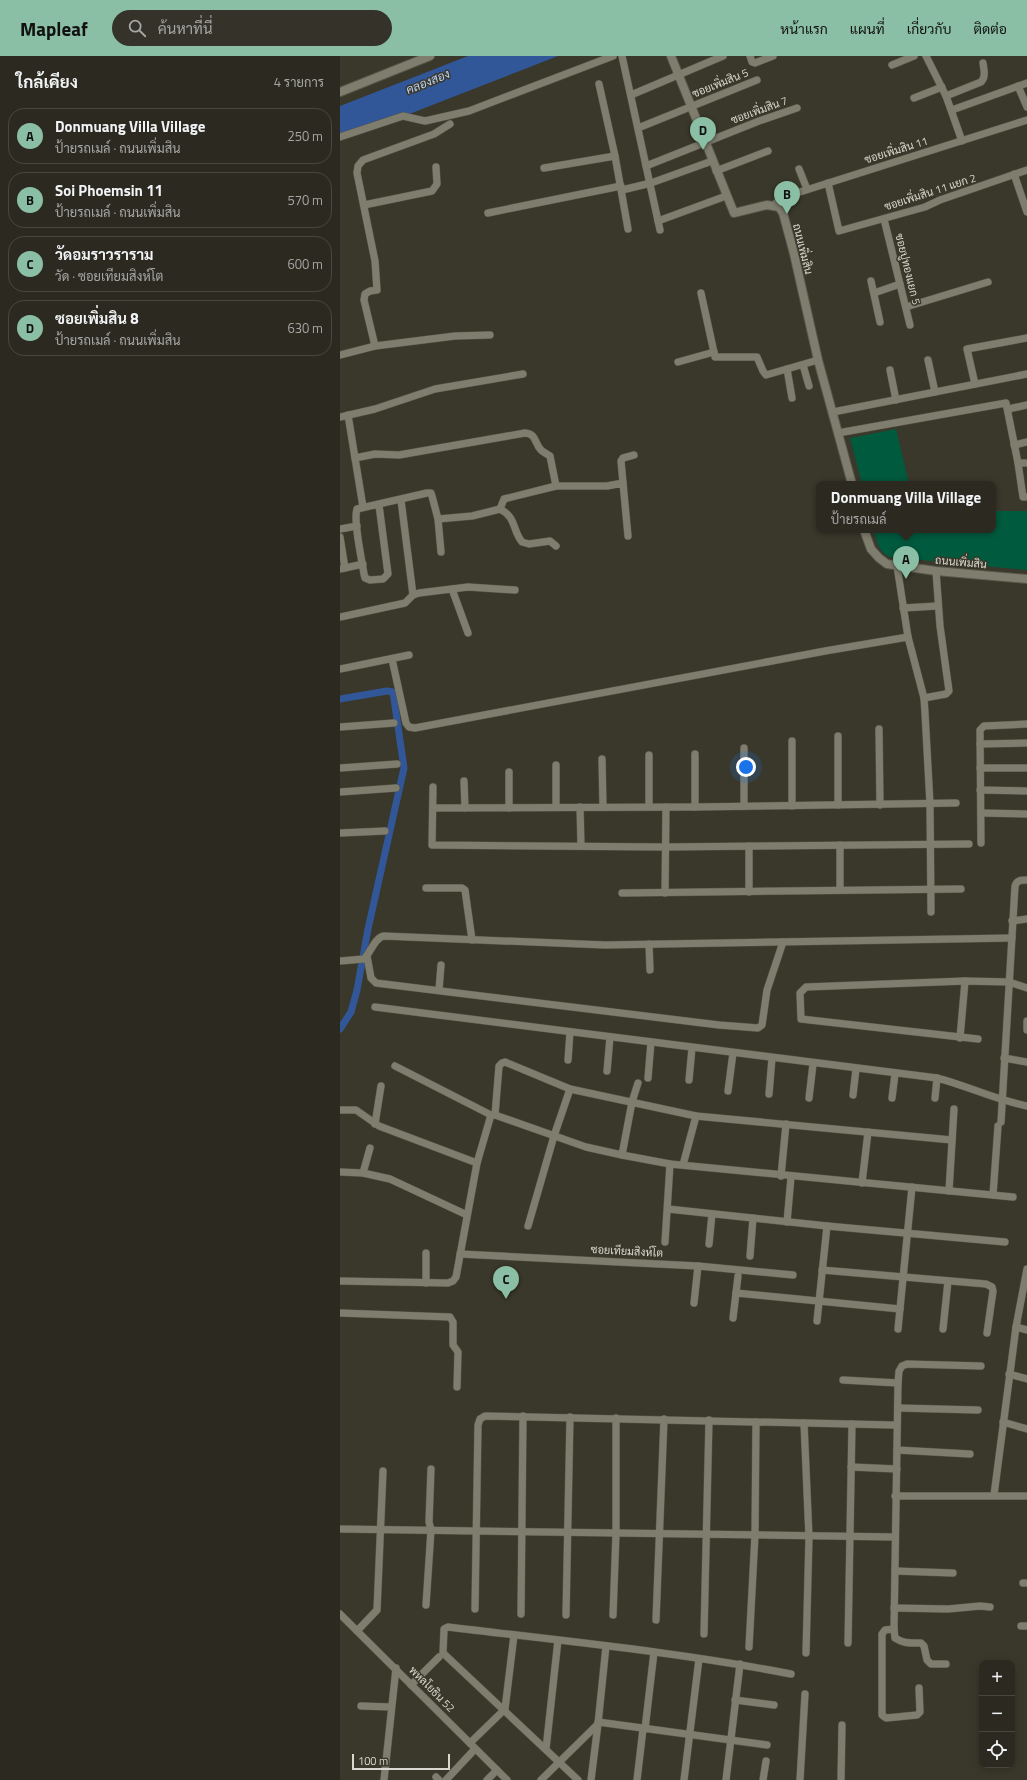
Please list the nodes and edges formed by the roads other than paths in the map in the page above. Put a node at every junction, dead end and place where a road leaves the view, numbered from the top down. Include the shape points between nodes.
1 (430, 56) edge
2 (613, 56) edge
3 (622, 56) edge
4 (671, 56) edge
5 (723, 56) edge
6 (774, 56) edge
7 (914, 56) edge
8 (926, 56) edge
9 (752, 59) edge
10 (983, 63) dead end
11 (892, 65) dead end
12 (678, 74) junction
13 (757, 80) dead end
14 (1027, 83) edge
15 (599, 84) dead end
16 (1018, 86) junction
17 (942, 87) junction
18 (340, 92) edge
19 (631, 95) junction
20 (946, 96) junction
21 (914, 98) dead end
22 (691, 107) junction
23 (1027, 107) edge
24 (798, 108) dead end
25 (952, 110) junction
26 (1027, 120) edge
27 (450, 124) dead end
28 (638, 128) junction
29 (340, 138) edge
30 (962, 141) junction
31 (705, 142) junction
32 (768, 151) dead end
33 (615, 156) junction
34 (712, 161) junction
35 (646, 166) junction
36 (436, 167) dead end
37 (544, 168) dead end
38 (799, 169) dead end
39 (1027, 170) edge
40 (716, 172) junction
41 (1014, 174) junction
42 (650, 183) junction
43 (828, 183) junction
44 (621, 188) junction
45 (807, 190) junction
46 (726, 196) junction
47 (364, 205) junction
48 (774, 205) junction
49 (1027, 212) edge
50 (488, 213) dead end
51 (884, 219) junction
52 (658, 221) junction
53 (628, 229) dead end
54 (660, 230) dead end
55 (871, 281) dead end
56 (988, 282) dead end
57 (900, 284) junction
58 (701, 293) dead end
59 (874, 294) junction
60 (906, 307) junction
61 (880, 322) dead end
62 (910, 326) dead end
63 (490, 335) dead end
64 (1027, 338) edge
65 (375, 346) junction
66 (714, 352) junction
67 (340, 355) edge
68 (818, 360) junction
69 (928, 360) dead end
70 (678, 362) dead end
71 (803, 365) junction
72 (787, 370) junction
73 (890, 370) dead end
74 (523, 374) dead end
75 (1027, 374) edge
76 (975, 384) junction
77 (809, 386) dead end
78 (935, 392) junction
79 (792, 398) dead end
80 (896, 400) junction
81 (1027, 406) edge
82 (1008, 410) junction
83 (833, 412) junction
84 (348, 416) junction
85 (340, 418) edge
86 (838, 433) junction
87 (1027, 442) edge
88 (1014, 445) junction
89 (634, 455) dead end
90 (355, 458) junction
91 (1018, 463) junction
92 (1027, 463) edge
93 (851, 481) edge
94 (623, 483) junction
95 (556, 486) junction
96 (1027, 497) edge
97 (401, 500) junction
98 (379, 505) junction
99 (363, 507) junction
100 (500, 509) junction
101 (438, 519) junction
102 (357, 526) junction
103 (340, 529) edge
104 (865, 533) edge
105 (628, 536) dead end
106 (340, 537) edge
107 (556, 546) dead end
108 (441, 552) dead end
109 (363, 564) junction
110 (897, 566) junction
111 (343, 569) edge
112 (936, 571) junction
113 (1027, 579) edge
114 (452, 589) junction
115 (515, 590) dead end
116 (413, 595) junction
117 (937, 606) junction
118 (903, 608) junction
119 (340, 618) edge
120 (468, 633) dead end
121 (908, 637) junction
122 (409, 655) dead end
123 (392, 659) junction
124 (340, 669) edge
125 (924, 698) junction
126 (394, 723) dead end
127 (1027, 724) edge
128 (340, 727) edge
129 (879, 729) dead end
130 (838, 736) dead end
131 (792, 741) dead end
132 (980, 744) junction
133 (1027, 744) edge
134 (744, 748) dead end
135 (695, 754) dead end
136 (649, 755) dead end
137 (602, 759) dead end
138 (397, 764) dead end
139 (556, 765) dead end
140 (340, 768) edge
141 (980, 768) junction
142 (1027, 768) edge
143 (509, 772) dead end
144 (464, 781) dead end
145 (433, 787) dead end
146 (396, 788) dead end
147 (980, 790) junction
148 (1027, 791) edge
149 (340, 792) edge
150 (956, 803) dead end
151 (930, 804) junction
152 (838, 805) junction
153 (880, 805) junction
154 (744, 806) junction
155 (792, 806) junction
156 (556, 807) junction
157 (603, 807) junction
158 (649, 807) junction
159 (666, 807) junction
160 (695, 807) junction
161 (433, 808) junction
162 (465, 808) junction
163 (509, 808) junction
164 (580, 808) junction
165 (981, 813) junction
166 (1027, 814) edge
167 (385, 831) dead end
168 (340, 833) edge
169 (981, 843) dead end
170 (931, 844) junction
171 (969, 844) dead end
172 (840, 845) junction
173 (580, 846) junction
174 (665, 846) junction
175 (749, 846) junction
176 (1027, 880) edge
177 (426, 888) dead end
178 (930, 889) junction
179 (961, 889) dead end
180 (840, 890) junction
181 (749, 892) junction
182 (665, 893) junction
183 (622, 894) dead end
184 (931, 912) dead end
185 (1027, 918) edge
186 (1012, 921) junction
187 (1012, 938) junction
188 (472, 940) junction
189 (783, 942) junction
190 (649, 944) junction
191 (363, 958) junction
192 (340, 961) edge
193 (441, 965) dead end
194 (650, 970) dead end
195 (965, 981) junction
196 (1009, 982) junction
197 (1027, 988) edge
198 (439, 990) junction
199 (375, 1007) dead end
200 (1027, 1021) edge
201 (1027, 1030) edge
202 (570, 1032) junction
203 (610, 1037) junction
204 (960, 1038) junction
205 (978, 1039) dead end
206 (651, 1042) junction
207 (692, 1048) junction
208 (733, 1053) junction
209 (772, 1058) junction
210 (1004, 1058) junction
211 (568, 1060) dead end
212 (1027, 1062) edge
213 (813, 1064) junction
214 (396, 1066) dead end
215 (856, 1069) junction
216 (608, 1071) dead end
217 (895, 1074) junction
218 (648, 1078) dead end
219 (937, 1078) junction
220 (689, 1080) dead end
221 (638, 1083) dead end
222 (381, 1086) dead end
223 (570, 1089) junction
224 (728, 1091) dead end
225 (769, 1094) dead end
226 (853, 1095) dead end
227 (809, 1098) dead end
228 (892, 1098) dead end
229 (935, 1098) dead end
230 (1002, 1100) junction
231 (632, 1102) junction
232 (1027, 1106) edge
233 (954, 1109) dead end
234 (340, 1110) edge
235 (493, 1115) junction
236 (696, 1116) junction
237 (376, 1124) junction
238 (786, 1124) junction
239 (868, 1132) junction
240 (554, 1136) junction
241 (952, 1140) junction
242 (370, 1148) dead end
243 (622, 1155) junction
244 (477, 1163) junction
245 (670, 1164) junction
246 (683, 1166) junction
247 (340, 1172) edge
248 (363, 1173) junction
249 (781, 1176) junction
250 (791, 1177) junction
251 (862, 1183) junction
252 (912, 1187) junction
253 (949, 1191) junction
254 (993, 1195) junction
255 (1012, 1197) dead end
256 (668, 1209) junction
257 (712, 1214) junction
258 (467, 1215) junction
259 (753, 1218) junction
260 (787, 1222) junction
261 (528, 1226) dead end
262 (827, 1226) junction
263 (908, 1233) junction
264 (665, 1242) dead end
265 (1005, 1242) dead end
266 (709, 1244) dead end
267 (426, 1253) dead end
268 (460, 1254) junction
269 (750, 1256) dead end
270 (698, 1266) junction
271 (1027, 1269) edge
272 (822, 1270) junction
273 (793, 1274) dead end
274 (738, 1276) dead end
275 (903, 1276) junction
276 (948, 1280) junction
277 (340, 1281) edge
278 (1026, 1282) edge
279 (426, 1283) junction
280 (736, 1293) junction
281 (819, 1301) junction
282 (694, 1303) dead end
283 (900, 1310) junction
284 (340, 1313) edge
285 (733, 1318) dead end
286 (817, 1321) dead end
287 (1016, 1327) junction
288 (943, 1328) dead end
289 (898, 1329) dead end
290 (1027, 1330) edge
291 (987, 1334) dead end
292 (981, 1366) dead end
293 (1009, 1374) junction
294 (1027, 1379) edge
295 (843, 1380) dead end
296 (898, 1383) junction
297 (457, 1387) dead end
298 (898, 1408) junction
299 (978, 1410) dead end
300 (522, 1416) junction
301 (570, 1417) junction
302 (616, 1418) junction
303 (664, 1419) junction
304 (709, 1420) junction
305 (756, 1422) junction
306 (1003, 1422) junction
307 (804, 1423) junction
308 (852, 1424) junction
309 (893, 1425) dead end
310 (1027, 1429) edge
311 (897, 1450) junction
312 (970, 1454) dead end
313 (851, 1467) junction
314 (431, 1469) dead end
315 (897, 1469) junction
316 (383, 1471) dead end
317 (994, 1495) junction
318 (895, 1496) junction
319 (1027, 1496) edge
320 (340, 1529) edge
321 (381, 1529) junction
322 (431, 1530) junction
323 (477, 1530) junction
324 (522, 1531) junction
325 (568, 1532) junction
326 (616, 1533) junction
327 (660, 1534) junction
328 (706, 1534) junction
329 (755, 1535) junction
330 (809, 1537) junction
331 (849, 1537) junction
332 (895, 1537) junction
333 (895, 1571) junction
334 (953, 1574) dead end
335 (426, 1605) dead end
336 (990, 1607) dead end
337 (475, 1608) dead end
338 (894, 1608) junction
339 (340, 1614) edge
340 (521, 1614) dead end
341 (566, 1615) dead end
342 (612, 1615) dead end
343 (656, 1620) dead end
344 (894, 1629) junction
345 (357, 1631) junction
346 (704, 1634) dead end
347 (514, 1635) junction
348 (558, 1640) junction
349 (848, 1643) dead end
350 (606, 1646) junction
351 (749, 1647) dead end
352 (654, 1652) junction
353 (806, 1653) dead end
354 (439, 1657) dead end
355 (699, 1659) junction
356 (740, 1664) junction
357 (946, 1664) dead end
358 (396, 1668) junction
359 (791, 1674) dead end
360 (412, 1684) junction
361 (919, 1688) dead end
362 (805, 1694) dead end
363 (735, 1700) junction
364 (774, 1705) dead end
365 (361, 1706) dead end
366 (391, 1707) junction
367 (505, 1709) junction
368 (598, 1723) junction
369 (842, 1726) dead end
370 (644, 1729) junction
371 (690, 1735) junction
372 (731, 1740) junction
373 (767, 1745) dead end
374 (473, 1746) junction
375 (546, 1749) junction
376 (559, 1761) junction
377 (766, 1761) dead end
378 (497, 1770) junction
379 (384, 1780) edge
380 (446, 1780) edge
381 (487, 1780) edge
382 (507, 1780) edge
383 (541, 1780) edge
384 (578, 1780) edge
385 (591, 1780) edge
386 (636, 1780) edge
387 (684, 1780) edge
388 (726, 1780) edge
389 (763, 1780) edge
390 (800, 1780) edge
391 (840, 1780) edge

1 - 18 street
2 - 29 street via 469,111 425,121 403,116
3 - 19 street
4 - 12 street
5 - 12 street
6 - 9 street via 755,63
7 - 11 street
8 - 17 street
10 - 20 street via 985,74 981,82
12 - 19 street
12 - 22 street
13 - 22 street, ซอยเพิ่มสิน 5
14 - 16 street
15 - 33 street
16 - 23 street
16 - 25 street
17 - 20 street
17 - 21 street
19 - 28 street
20 - 25 street
22 - 28 street, ซอยเพิ่มสิน 5
22 - 31 street
24 - 31 street, ซอยเพิ่มสิน 7
25 - 30 street
26 - 30 street, ซอยเพิ่มสิน 11
27 - 47 street via 434,134 363,160 358,166 357,173
28 - 35 street
30 - 43 street, ซอยเพิ่มสิน 11
31 - 34 street
31 - 35 street, ซอยเพิ่มสิน 7
32 - 40 street
33 - 37 street
33 - 44 street
34 - 40 street
34 - 42 street
35 - 42 street
36 - 47 street via 436,184 432,191
38 - 45 street
39 - 41 street, ซอยเพิ่มสิน 11 แยก 2
40 - 46 street
41 - 49 street
41 - 51 street, ซอยเพิ่มสิน 11 แยก 2 via 925,207
42 - 44 street
42 - 52 street
43 - 45 street, ซอยเพิ่มสิน 11
43 - 51 street, ซอยเพิ่มสิน 11 แยก 2 via 840,231
44 - 50 street
44 - 53 street
45 - 48 street, ซอยเพิ่มสิน 11 via 781,198
46 - 48 street via 734,213 737,214
46 - 52 street
47 - 65 street via 375,261 377,290 365,294 364,300
48 - 68 street, ถนนเพิ่มสิน via 783,213
51 - 57 street, ซอยปูทองแยก 5
52 - 54 street
55 - 59 street
56 - 60 street
57 - 59 street
57 - 60 street, ซอยปูทองแยก 5
58 - 66 street
59 - 61 street
60 - 62 street, ซอยปูทองแยก 5
63 - 65 street via 455,336
64 - 76 street via 967,349
65 - 67 street
66 - 70 street
66 - 72 street via 717,358 757,357 766,375
68 - 71 street
68 - 83 street, ถนนเพิ่มสิน
69 - 78 street
71 - 72 street
71 - 77 street
72 - 79 street
73 - 80 street
74 - 84 street via 435,389
75 - 76 street
76 - 78 street
78 - 80 street
80 - 83 street
81 - 82 street
82 - 86 street via 1006,403
82 - 88 street
83 - 86 street, ถนนเพิ่มสิน
84 - 85 street
84 - 90 street
86 - 93 street, ถนนเพิ่มสิน
87 - 88 street
88 - 91 street
89 - 94 street via 621,461
90 - 95 street via 375,454 399,455 525,433 534,436 541,450 550,456
90 - 99 street
91 - 92 street
91 - 96 street via 1023,497
94 - 95 street via 607,486
94 - 105 street
95 - 100 street via 504,499
97 - 98 street
97 - 101 street via 431,493
97 - 116 street
98 - 99 street
98 - 109 street via 387,576 384,579 367,580
99 - 102 street via 356,511
100 - 101 street via 472,516
100 - 107 street via 508,513 522,542 529,544 550,541
101 - 108 street
102 - 103 street
102 - 109 street
104 - 110 street, ถนนเพิ่มสิน via 871,549 879,558 887,564
106 - 111 street
109 - 111 street
110 - 112 street, ถนนเพิ่มสิน
110 - 118 street
112 - 113 street, ถนนเพิ่มสิน
112 - 117 street
114 - 115 street via 468,587
114 - 116 street
114 - 120 street
116 - 119 street via 405,604
117 - 118 street
117 - 125 street via 949,691 946,694
118 - 121 street
121 - 123 street via 825,650 415,728 409,727 406,723
121 - 125 street
122 - 123 street
123 - 124 street
125 - 151 street
126 - 128 street
127 - 132 street via 984,726 980,730
129 - 153 street
130 - 152 street
131 - 155 street
132 - 133 street
132 - 141 street
134 - 154 street
135 - 160 street
136 - 158 street
137 - 157 street
138 - 140 street
139 - 156 street
141 - 142 street
141 - 147 street
143 - 163 street
144 - 162 street
145 - 161 street
146 - 149 street
147 - 148 street
147 - 165 street
150 - 151 street
151 - 153 street
151 - 170 street
152 - 153 street
152 - 155 street
154 - 155 street
154 - 160 street
156 - 163 street
156 - 164 street
157 - 158 street
157 - 164 street
158 - 159 street
159 - 160 street
159 - 174 street
161 - 162 street
161 - 173 street via 432,845
162 - 163 street
164 - 173 street
165 - 166 street
165 - 169 street
167 - 168 street
170 - 171 street
170 - 172 street
170 - 178 street
172 - 175 street
172 - 180 street
173 - 174 street
174 - 175 street
174 - 182 street
175 - 181 street
176 - 186 street via 1016,882
177 - 188 street via 465,890
178 - 179 street
178 - 180 street
178 - 184 street
180 - 181 street
181 - 182 street
182 - 183 street
185 - 186 street
186 - 187 street
187 - 189 street
187 - 196 street
188 - 190 street
188 - 191 street via 380,936
189 - 190 street
189 - 198 street via 767,990 762,1025 758,1028
190 - 194 street
191 - 192 street
191 - 198 street via 371,978 376,983
193 - 198 street
195 - 196 street
195 - 204 street
195 - 204 street via 806,987 800,993 801,1019
196 - 197 street
196 - 210 street
199 - 202 street
200 - 201 street
202 - 203 street
202 - 211 street
203 - 206 street
203 - 216 street
204 - 205 street
206 - 207 street
206 - 218 street
207 - 208 street
207 - 220 street
208 - 209 street
208 - 224 street
209 - 213 street
209 - 225 street
210 - 212 street
210 - 230 street
213 - 215 street
213 - 227 street
214 - 235 street
215 - 217 street
215 - 226 street
217 - 219 street
217 - 228 street
219 - 229 street
219 - 230 street via 967,1086
221 - 231 street
222 - 237 street
223 - 231 street
223 - 235 street via 502,1062 499,1066
223 - 240 street
230 - 232 street
230 - 254 street
231 - 236 street
231 - 243 street
233 - 241 street
234 - 237 street via 356,1110
235 - 240 street
235 - 244 street
236 - 238 street
236 - 246 street
237 - 244 street
238 - 239 street
238 - 249 street
239 - 241 street
239 - 251 street
240 - 243 street
240 - 261 street
241 - 253 street
242 - 248 street
243 - 245 street
244 - 258 street
245 - 246 street
245 - 256 street
246 - 249 street
247 - 248 street
248 - 258 street via 390,1179
249 - 250 street
250 - 251 street
250 - 260 street
251 - 252 street
252 - 253 street
252 - 263 street
253 - 254 street
254 - 255 street
256 - 257 street
256 - 264 street
257 - 259 street
257 - 266 street
258 - 268 street
259 - 260 street
259 - 269 street
260 - 262 street
262 - 263 street
262 - 272 street
263 - 265 street
263 - 275 street
267 - 279 street
268 - 270 street, ซอยเทียมสิงห์โต
268 - 279 street via 453,1282
270 - 273 street, ซอยเทียมสิงห์โต
270 - 282 street
271 - 278 street
272 - 275 street
272 - 281 street
274 - 280 street
275 - 276 street
275 - 283 street
276 - 288 street
276 - 291 street via 986,1284 992,1287 994,1291
277 - 279 street
278 - 287 street
280 - 281 street
280 - 285 street
281 - 283 street
281 - 286 street
283 - 289 street
284 - 297 street via 450,1317 453,1322 453,1344 458,1352
287 - 290 street
287 - 293 street
292 - 296 street via 907,1364 899,1371
293 - 294 street
293 - 306 street
295 - 296 street
296 - 298 street
298 - 299 street
298 - 311 street
300 - 301 street
300 - 323 street via 492,1415 480,1419
300 - 324 street
301 - 302 street
301 - 325 street
302 - 303 street
302 - 326 street
303 - 304 street
303 - 327 street
304 - 305 street
304 - 328 street
305 - 307 street
305 - 329 street
306 - 310 street
306 - 317 street
307 - 308 street
307 - 330 street
308 - 309 street
308 - 313 street
311 - 312 street
311 - 315 street
313 - 315 street
313 - 331 street
314 - 322 street
315 - 318 street
316 - 321 street
317 - 318 street
317 - 319 street
318 - 332 street
320 - 321 street
321 - 322 street
321 - 345 street via 377,1610
322 - 323 street
322 - 335 street
323 - 324 street
323 - 337 street
324 - 325 street
324 - 340 street
325 - 326 street
325 - 341 street
326 - 327 street
326 - 342 street
327 - 328 street
327 - 343 street
328 - 329 street
328 - 346 street
329 - 330 street
329 - 351 street
330 - 331 street
330 - 353 street
331 - 332 street
331 - 349 street
332 - 333 street
333 - 334 street
333 - 338 street
336 - 338 street
338 - 344 street
339 - 345 street, พหลโยธิน 52
344 - 357 street via 895,1638 900,1641 921,1643 927,1660 932,1664
344 - 361 street via 886,1630 882,1634 882,1715 886,1718 917,1715 920,1712
345 - 358 street, พหลโยธิน 52
347 - 348 street
347 - 367 street
347 - 367 street via 448,1627 444,1629 443,1653
348 - 350 street
348 - 375 street
350 - 352 street
350 - 368 street
352 - 355 street
352 - 370 street
354 - 360 street
355 - 356 street
355 - 371 street
356 - 359 street
356 - 363 street
358 - 360 street, พหลโยธิน 52
358 - 366 street
360 - 374 street, พหลโยธิน 52
362 - 390 street
363 - 364 street
363 - 372 street
365 - 366 street
366 - 379 street
367 - 374 street
367 - 375 street
368 - 370 street
368 - 376 street
368 - 385 street
369 - 391 street
370 - 371 street
370 - 386 street
371 - 372 street
371 - 387 street
372 - 373 street
372 - 388 street
374 - 378 street, พหลโยธิน 52
374 - 380 street
375 - 376 street
376 - 383 street
376 - 384 street
377 - 389 street
378 - 381 street
378 - 382 street, พหลโยธิน 52

